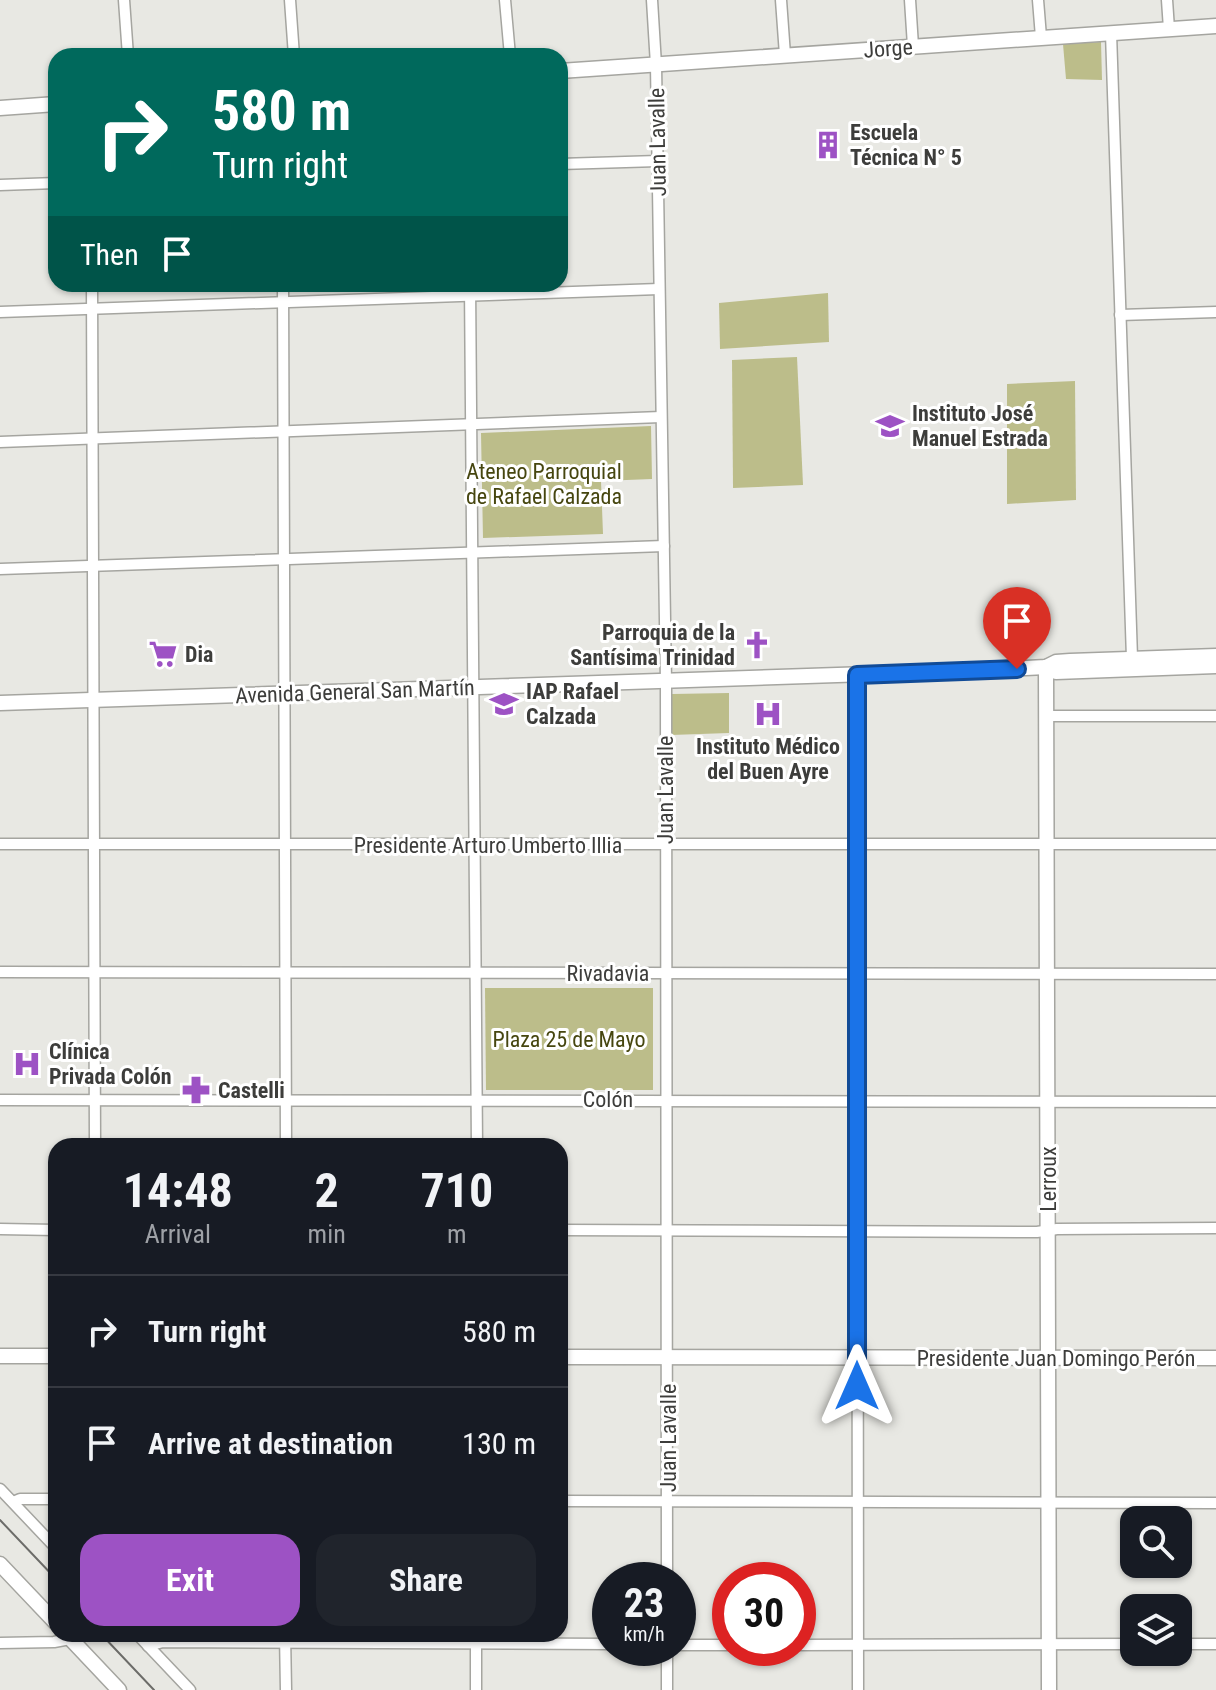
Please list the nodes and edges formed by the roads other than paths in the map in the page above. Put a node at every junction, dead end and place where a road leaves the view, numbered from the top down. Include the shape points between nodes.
1 (124, 0) edge
2 (290, 0) edge
3 (505, 0) edge
4 (652, 0) edge
5 (781, 0) edge
6 (910, 0) edge
7 (1038, 0) edge
8 (1167, 0) edge
9 (1216, 26) edge
10 (1169, 29) junction
11 (1111, 33) junction
12 (1041, 37) junction
13 (913, 46) junction
14 (127, 48) edge
15 (293, 48) edge
16 (509, 48) edge
17 (785, 55) junction
18 (656, 65) junction
19 (568, 70) edge
20 (48, 105) edge
21 (0, 108) edge
22 (658, 161) junction
23 (568, 164) edge
24 (48, 183) edge
25 (0, 185) edge
26 (568, 289) edge
27 (659, 289) junction
28 (92, 292) edge
29 (283, 292) edge
30 (441, 292) edge
31 (470, 292) edge
32 (283, 303) junction
33 (92, 309) junction
34 (0, 312) edge
35 (1216, 312) edge
36 (1120, 315) junction
37 (661, 417) junction
38 (471, 425) junction
39 (283, 430) junction
40 (93, 438) junction
41 (0, 442) edge
42 (664, 546) junction
43 (473, 552) junction
44 (283, 560) junction
45 (93, 566) junction
46 (0, 569) edge
47 (1216, 656) edge
48 (1132, 658) junction
49 (1216, 666) edge
50 (1046, 667) junction
51 (857, 675) junction
52 (666, 682) junction
53 (474, 687) junction
54 (284, 693) junction
55 (95, 700) junction
56 (0, 703) edge
57 (1045, 716) junction
58 (1216, 716) edge
59 (0, 844) edge
60 (284, 844) junction
61 (1216, 844) edge
62 (94, 845) junction
63 (475, 845) junction
64 (856, 845) junction
65 (1047, 845) junction
66 (665, 846) junction
67 (0, 972) edge
68 (96, 972) junction
69 (475, 972) junction
70 (285, 973) junction
71 (666, 973) junction
72 (1046, 973) junction
73 (857, 974) junction
74 (1216, 974) edge
75 (667, 1099) junction
76 (0, 1100) edge
77 (96, 1100) junction
78 (286, 1100) junction
79 (477, 1101) junction
80 (857, 1102) junction
81 (1216, 1102) edge
82 (1048, 1103) junction
83 (95, 1138) edge
84 (286, 1138) edge
85 (477, 1138) edge
86 (1216, 1228) edge
87 (0, 1229) edge
88 (668, 1229) junction
89 (48, 1230) edge
90 (568, 1230) edge
91 (858, 1230) junction
92 (1048, 1231) junction
93 (0, 1356) edge
94 (48, 1356) edge
95 (568, 1357) edge
96 (668, 1357) junction
97 (1048, 1357) junction
98 (857, 1358) junction
99 (1216, 1358) edge
100 (0, 1489) edge
101 (48, 1499) edge
102 (568, 1501) edge
103 (13, 1502) junction
104 (667, 1502) junction
105 (857, 1502) junction
106 (1049, 1503) junction
107 (1216, 1503) edge
108 (48, 1539) edge
109 (667, 1562) edge
110 (0, 1564) edge
111 (48, 1615) edge
112 (54, 1642) edge
113 (74, 1642) edge
114 (144, 1642) edge
115 (163, 1642) edge
116 (285, 1642) edge
117 (476, 1642) edge
118 (565, 1642) edge
119 (0, 1643) edge
120 (592, 1643) edge
121 (1050, 1644) junction
122 (1120, 1644) edge
123 (1192, 1644) edge
124 (1216, 1644) edge
125 (816, 1645) edge
126 (857, 1645) junction
127 (148, 1646) junction
128 (667, 1666) edge
129 (119, 1690) edge
130 (190, 1690) edge
131 (286, 1690) edge
132 (476, 1690) edge
133 (667, 1690) edge
134 (858, 1690) edge
135 (1049, 1690) edge

1 - 14 street
2 - 15 street
3 - 16 street
4 - 18 street, Juan Lavalle
5 - 17 street
6 - 13 street
7 - 12 street
8 - 10 street
9 - 10 street, Jorge
10 - 11 street, Jorge
11 - 12 street, Jorge
11 - 36 street
12 - 13 street, Jorge
13 - 17 street, Jorge
17 - 18 street, Jorge
18 - 19 street, Jorge
18 - 22 street, Juan Lavalle
20 - 21 street
22 - 23 street
22 - 27 street, Juan Lavalle
24 - 25 street
26 - 27 street
27 - 37 street, Juan Lavalle
28 - 33 street
29 - 32 street
30 - 32 street
31 - 38 street
32 - 33 street
32 - 39 street
33 - 34 street
33 - 40 street
35 - 36 street
36 - 48 street
37 - 38 street
37 - 42 street, Juan Lavalle
38 - 39 street
38 - 43 street
39 - 40 street
39 - 44 street
40 - 41 street
40 - 45 street
42 - 43 street
42 - 52 street, Juan Lavalle
43 - 44 street
43 - 53 street
44 - 45 street
44 - 54 street
45 - 46 street
45 - 55 street
47 - 48 street, Avenida General San Martín
48 - 50 street, Avenida General San Martín
49 - 50 street, Avenida General San Martín via 1056,672
50 - 51 street, Avenida General San Martín
50 - 57 street, Lerroux
51 - 52 street, Avenida General San Martín
51 - 64 street
52 - 53 street, Avenida General San Martín
52 - 66 street, Juan Lavalle
53 - 54 street, Avenida General San Martín
53 - 63 street
54 - 55 street, Avenida General San Martín
54 - 60 street
55 - 56 street, Avenida General San Martín
55 - 62 street
57 - 58 street
57 - 65 street, Lerroux
59 - 62 street, Presidente Arturo Umberto Illia
60 - 62 street, Presidente Arturo Umberto Illia
60 - 63 street, Presidente Arturo Umberto Illia
60 - 70 street
61 - 65 street, Presidente Arturo Umberto Illia
62 - 68 street
63 - 66 street, Presidente Arturo Umberto Illia
63 - 69 street
64 - 65 street, Presidente Arturo Umberto Illia
64 - 66 street, Presidente Arturo Umberto Illia
64 - 73 street
65 - 72 street, Lerroux
66 - 71 street, Juan Lavalle
67 - 68 street, Rivadavia
68 - 70 street, Rivadavia
68 - 77 street
69 - 70 street, Rivadavia
69 - 71 street, Rivadavia
69 - 79 street
70 - 78 street
71 - 73 street, Rivadavia
71 - 75 street, Juan Lavalle
72 - 73 street, Rivadavia
72 - 74 street, Rivadavia
72 - 82 street, Lerroux
73 - 80 street
75 - 79 street, Colón
75 - 80 street, Colón
75 - 88 street, Juan Lavalle
76 - 77 street, Colón
77 - 78 street, Colón
77 - 83 street
78 - 79 street, Colón
78 - 84 street
79 - 85 street
80 - 82 street, Colón
80 - 91 street
81 - 82 street, Colón
82 - 92 street, Lerroux
86 - 92 street
87 - 89 street
88 - 90 street
88 - 91 street
88 - 96 street, Juan Lavalle
91 - 92 street
91 - 98 street
92 - 97 street, Lerroux
93 - 94 street
95 - 96 street, Presidente Juan Domingo Perón
96 - 98 street, Presidente Juan Domingo Perón
96 - 104 street, Juan Lavalle
97 - 98 street, Presidente Juan Domingo Perón
97 - 99 street, Presidente Juan Domingo Perón
97 - 106 street, Lerroux
98 - 105 street
100 - 103 street
101 - 103 street
102 - 104 street
103 - 108 street
104 - 105 street
104 - 109 street, Juan Lavalle
105 - 106 street
105 - 126 street
106 - 107 street
106 - 121 street, Lerroux
110 - 111 street
112 - 119 street
113 - 129 street
114 - 127 street
115 - 127 street
116 - 131 street
117 - 132 street
118 - 120 street
121 - 122 street
121 - 126 street
121 - 135 street, Lerroux
123 - 124 street
125 - 126 street
126 - 134 street
127 - 130 street
128 - 133 street

